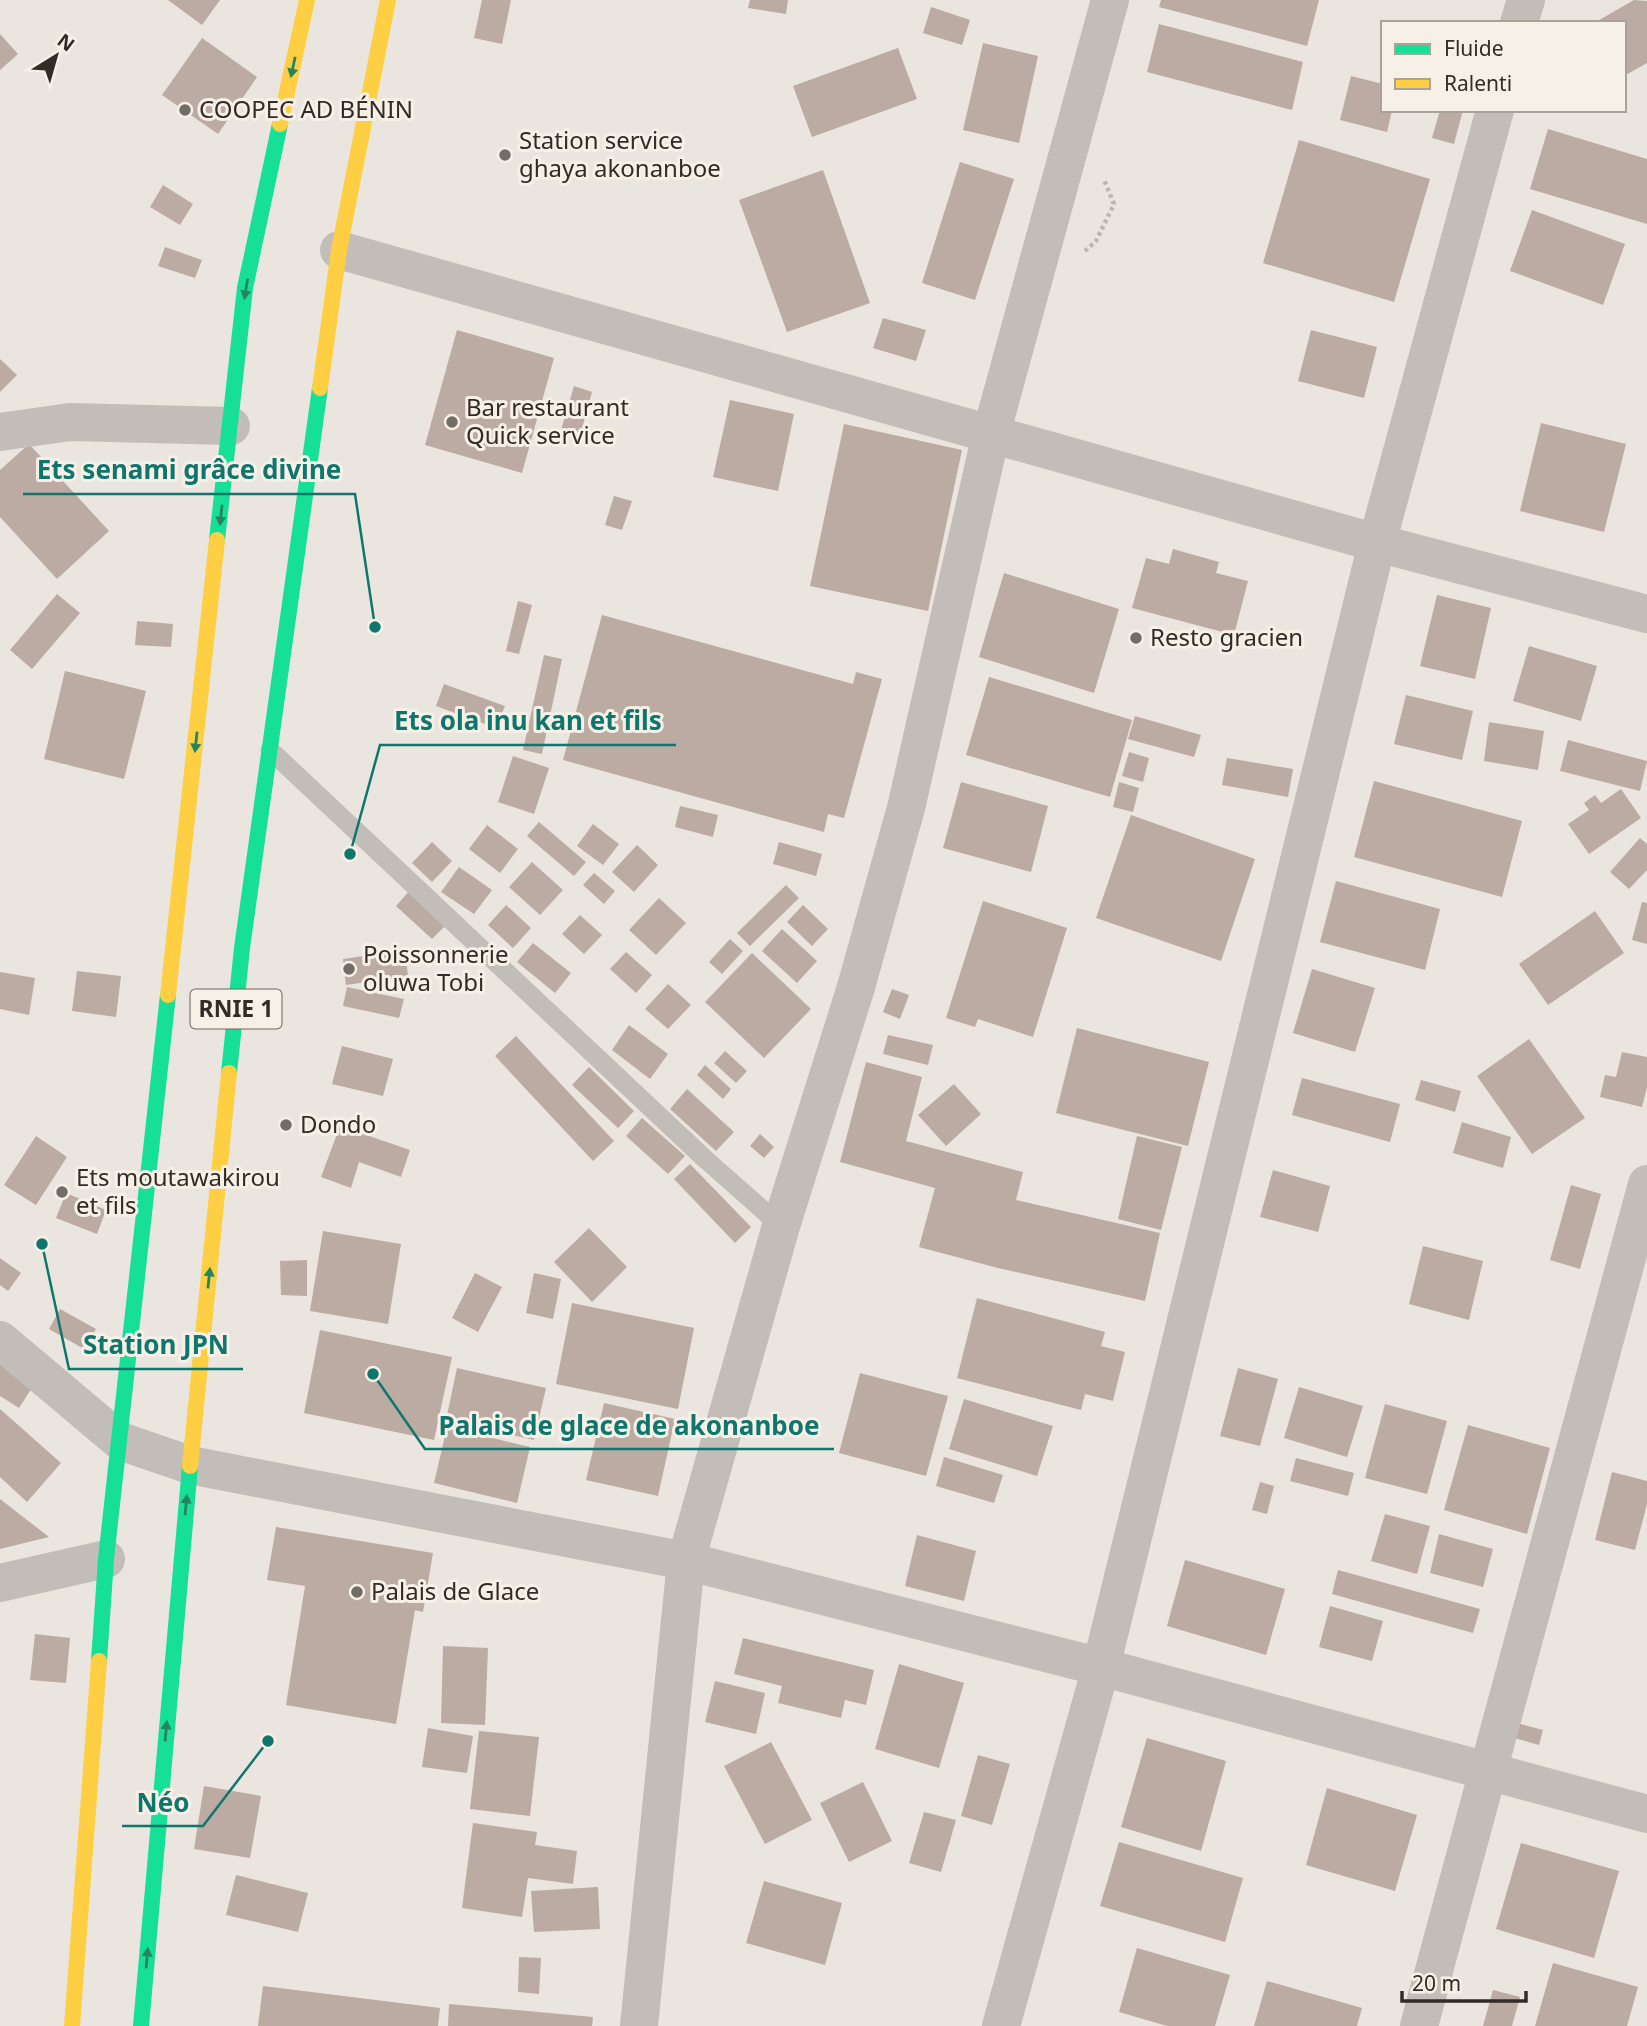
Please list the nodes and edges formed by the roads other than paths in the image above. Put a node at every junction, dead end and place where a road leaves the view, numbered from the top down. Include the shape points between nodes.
1 (307, 0) edge
2 (388, 0) edge
3 (1110, 0) edge
4 (1526, 0) edge
5 (1520, 21) edge
6 (1495, 112) edge
7 (339, 250) junction
8 (231, 426) junction
9 (0, 432) edge
10 (991, 434) junction
11 (1377, 542) junction
12 (1647, 614) edge
13 (270, 750) junction
14 (1647, 1184) edge
15 (781, 1226) junction
16 (0, 1340) edge
17 (120, 1440) junction
18 (190, 1465) junction
19 (106, 1559) junction
20 (687, 1561) junction
21 (0, 1583) edge
22 (1101, 1667) junction
23 (1488, 1771) junction
24 (1647, 1814) edge
25 (72, 2026) edge
26 (141, 2026) edge
27 (639, 2026) edge
28 (1002, 2026) edge
29 (1419, 2026) edge

1 -> 8 highway, RNIE 1 via 245,288
2 - 7 highway, RNIE 1
3 - 10 street
4 - 5 street
6 - 11 street
7 - 10 street
7 - 13 highway, RNIE 1
8 - 9 street via 70,422
8 -> 17 highway, RNIE 1
10 - 11 street
10 - 15 street via 906,808
11 - 12 street
11 - 22 street
13 - 15 lane
18 -> 13 highway, RNIE 1 via 242,947
14 - 23 street
15 - 20 street
16 - 17 street
17 - 18 street
17 - 19 highway, RNIE 1
18 - 20 street
26 -> 18 highway, RNIE 1
19 - 21 street
19 - 25 highway, RNIE 1
20 - 22 street
20 - 27 street
22 - 23 street
22 - 28 street
23 - 24 street
23 - 29 street

